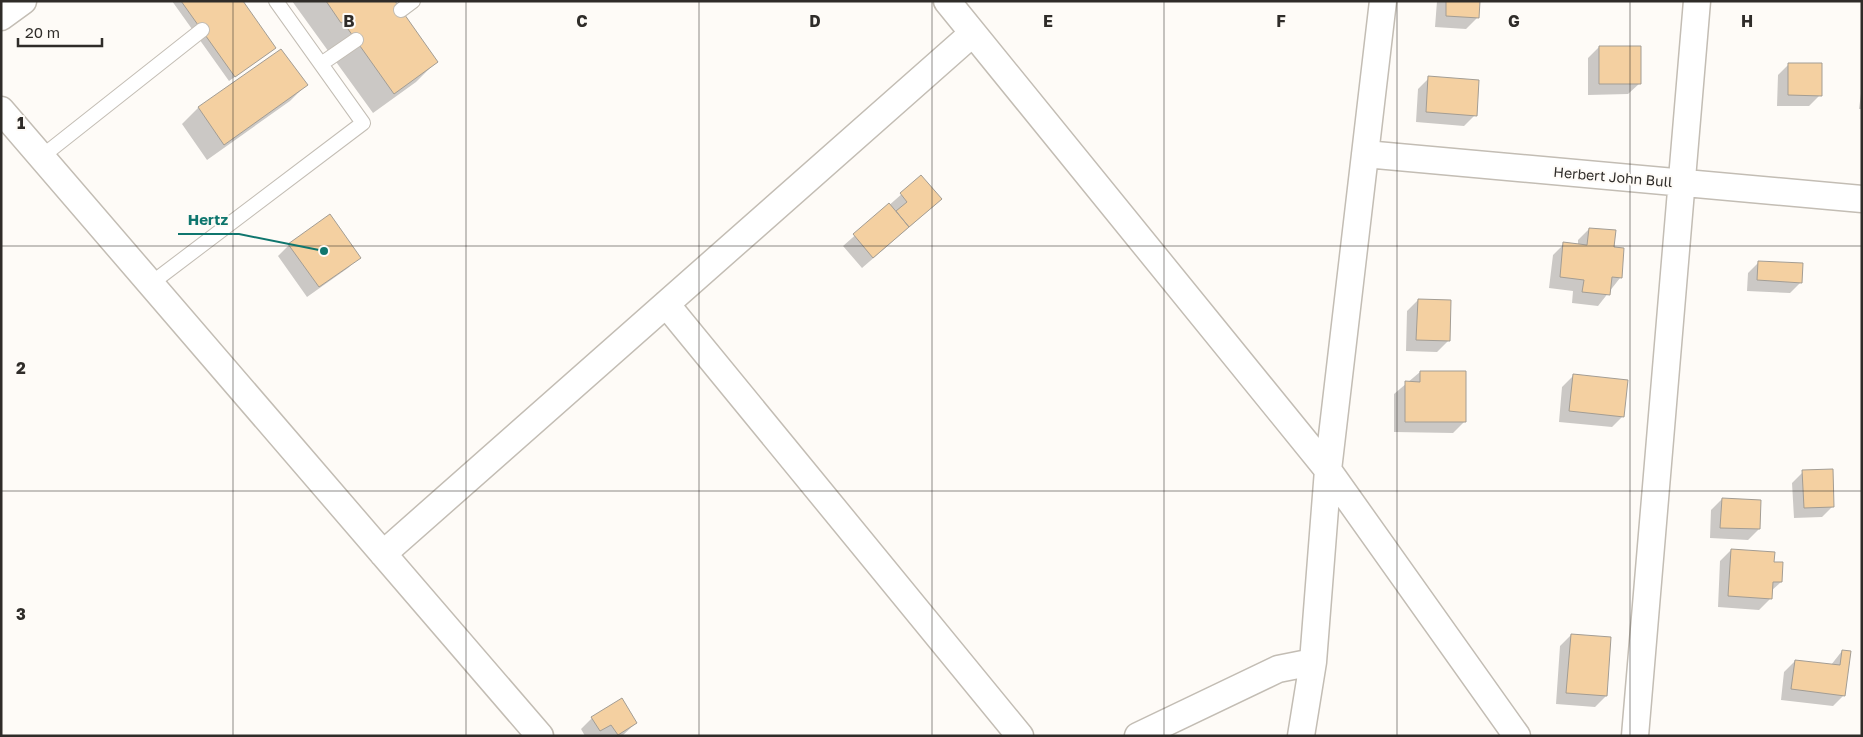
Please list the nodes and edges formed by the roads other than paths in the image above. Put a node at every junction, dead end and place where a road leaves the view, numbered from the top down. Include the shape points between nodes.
1 (23, 1) edge
2 (276, 1) edge
3 (413, 1) edge
4 (947, 1) edge
5 (1383, 1) edge
6 (1697, 1) edge
7 (401, 10) dead end
8 (1, 17) edge
9 (202, 30) dead end
10 (973, 33) junction
11 (356, 40) dead end
12 (321, 64) junction
13 (1, 110) edge
14 (1365, 154) junction
15 (40, 158) junction
16 (1680, 183) junction
17 (1862, 199) edge
18 (150, 285) junction
19 (666, 304) junction
20 (1328, 470) junction
21 (383, 554) junction
22 (1313, 662) junction
23 (540, 736) edge
24 (1020, 736) edge
25 (1138, 736) edge
26 (1301, 736) edge
27 (1518, 736) edge
28 (1635, 736) edge

1 - 8 street
2 - 12 lane
3 - 7 lane
4 - 10 street
5 - 14 street
6 - 16 street
9 - 15 lane
10 - 19 street
10 - 20 street
11 - 12 lane
12 - 18 lane via 363,123
13 - 15 street
14 - 16 street, Herbert John Bull
14 - 20 street
15 - 18 street
16 - 17 street, Herbert John Bull
16 - 28 street
18 - 21 street
19 - 21 street
19 - 24 street
20 - 22 street
20 - 27 street
21 - 23 street
22 - 25 street via 1278,669 1256,678
22 - 26 street

